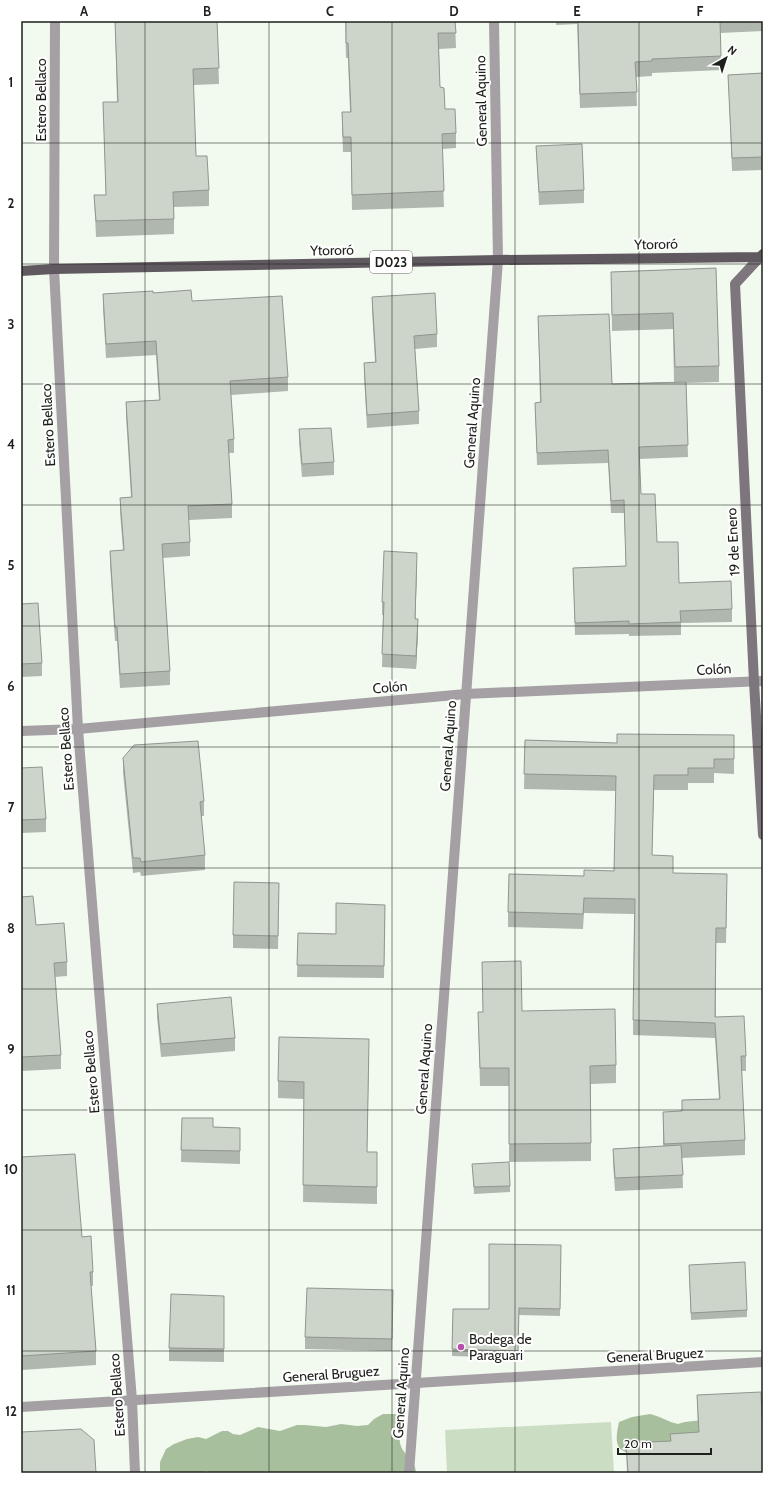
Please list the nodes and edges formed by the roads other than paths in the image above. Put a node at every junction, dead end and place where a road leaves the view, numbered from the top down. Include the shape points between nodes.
1 (55, 21) edge
2 (494, 21) edge
3 (762, 256) edge
4 (498, 260) junction
5 (54, 269) junction
6 (21, 271) edge
7 (758, 681) edge
8 (466, 694) junction
9 (78, 729) junction
10 (21, 731) edge
11 (763, 836) edge
12 (763, 1362) edge
13 (415, 1383) junction
14 (132, 1400) junction
15 (21, 1407) edge
16 (135, 1473) edge
17 (409, 1473) edge

1 - 5 street, Estero Bellaco
2 - 4 street, General Aquino
3 - 4 main road, Ytororó / D023
3 - 7 street, 19 de Enero via 734,284
4 - 5 main road, Ytororó / D023
4 - 8 street, General Aquino
5 - 6 main road, Ytororó / D023
5 - 9 street, Estero Bellaco
7 - 8 street, Colón
7 - 11 street, 19 de Enero
8 - 9 street, Colón
8 - 13 street, General Aquino
9 - 10 street, Colón
9 - 14 street, Estero Bellaco
12 - 13 street, General Bruguez
13 - 14 street, General Bruguez
13 - 17 street, General Aquino
14 - 15 street, General Bruguez
14 - 16 street, Estero Bellaco

